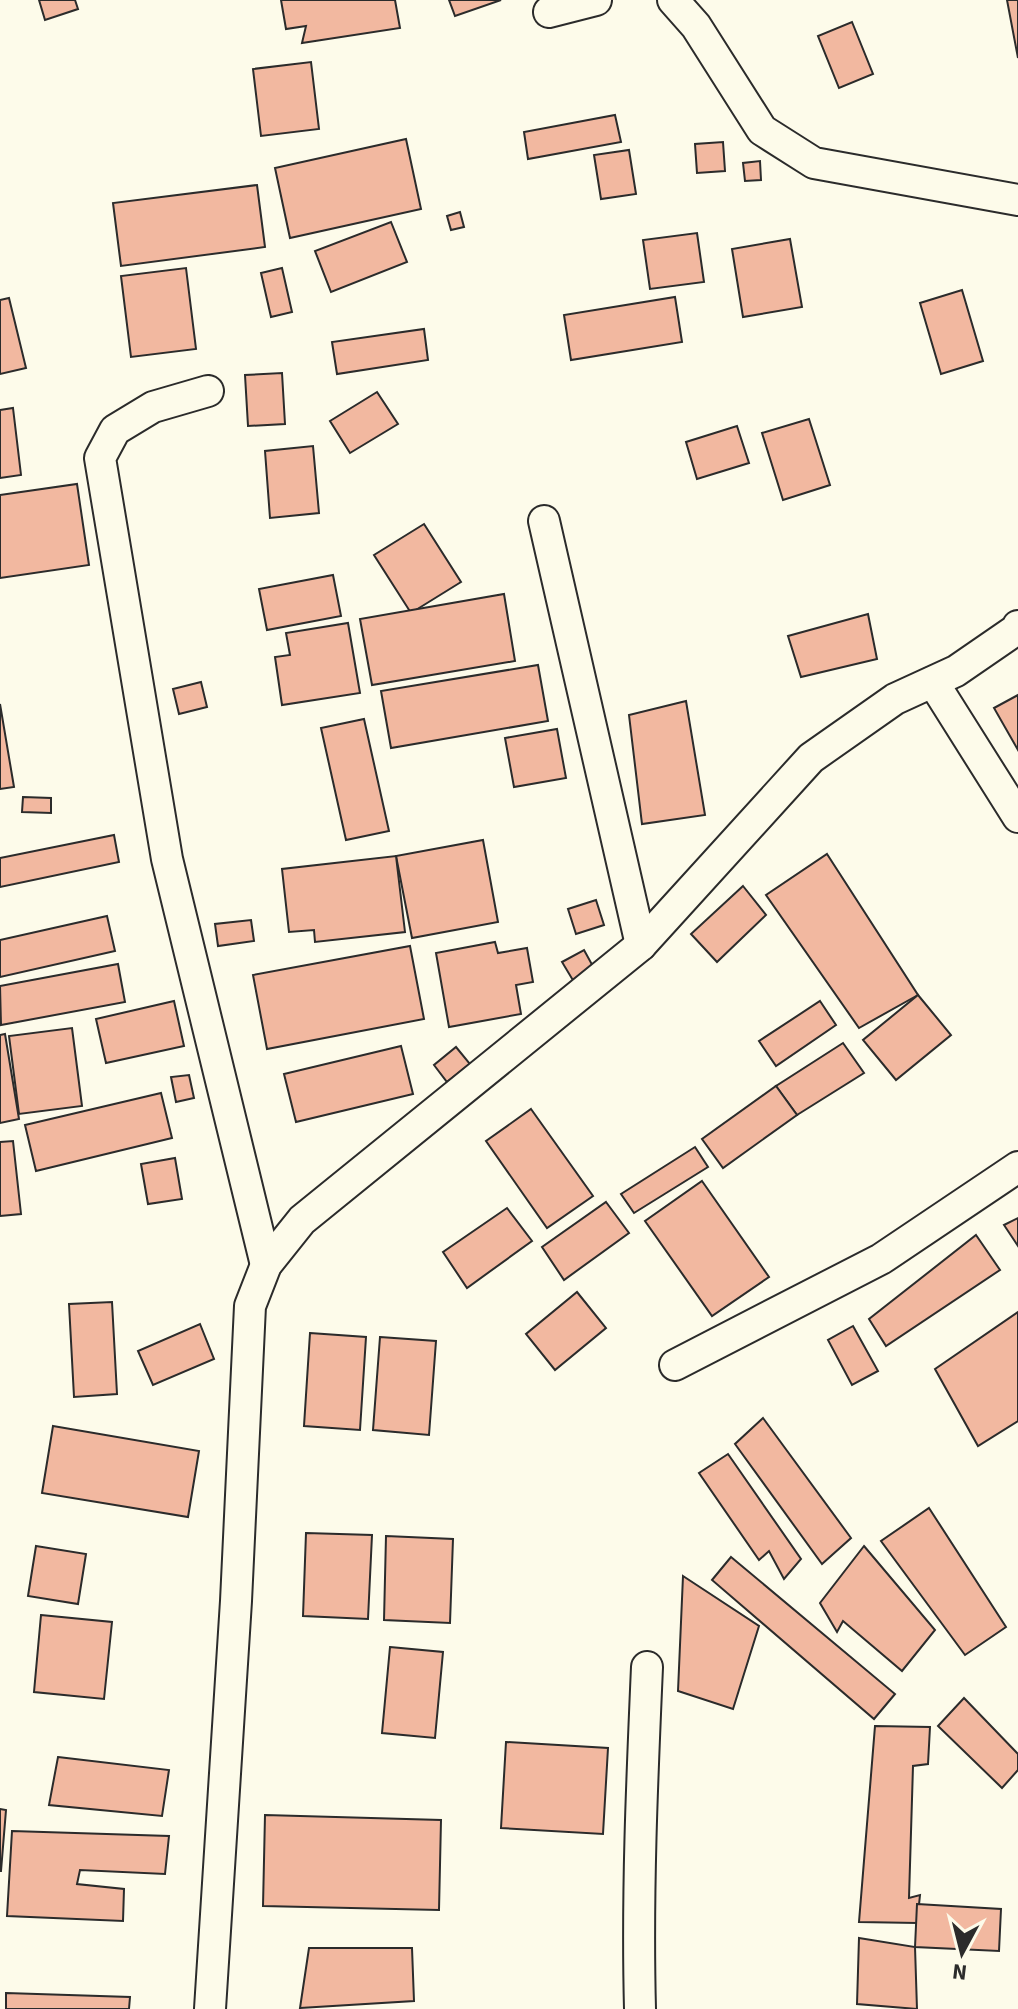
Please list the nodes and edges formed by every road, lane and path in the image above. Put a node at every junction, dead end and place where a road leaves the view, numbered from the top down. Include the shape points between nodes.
1 (596, 0) edge
2 (673, 0) edge
3 (549, 12) dead end
4 (1018, 200) edge
5 (208, 391) dead end
6 (544, 521) dead end
7 (1018, 626) edge
8 (933, 682) junction
9 (1018, 817) edge
10 (641, 945) junction
11 (1018, 1167) edge
12 (266, 1265) junction
13 (675, 1365) dead end
14 (647, 1667) dead end
15 (210, 2009) edge
16 (640, 2009) edge

1 - 3 street
2 - 4 street via 696,26 762,130 814,163
5 - 12 street via 153,407 115,430 100,458 167,859
6 - 10 street
7 - 8 street
8 - 9 street
8 - 10 street via 895,699 811,758
10 - 12 street via 302,1220
11 - 13 street via 881,1259
12 - 15 street via 250,1306
14 - 16 street

